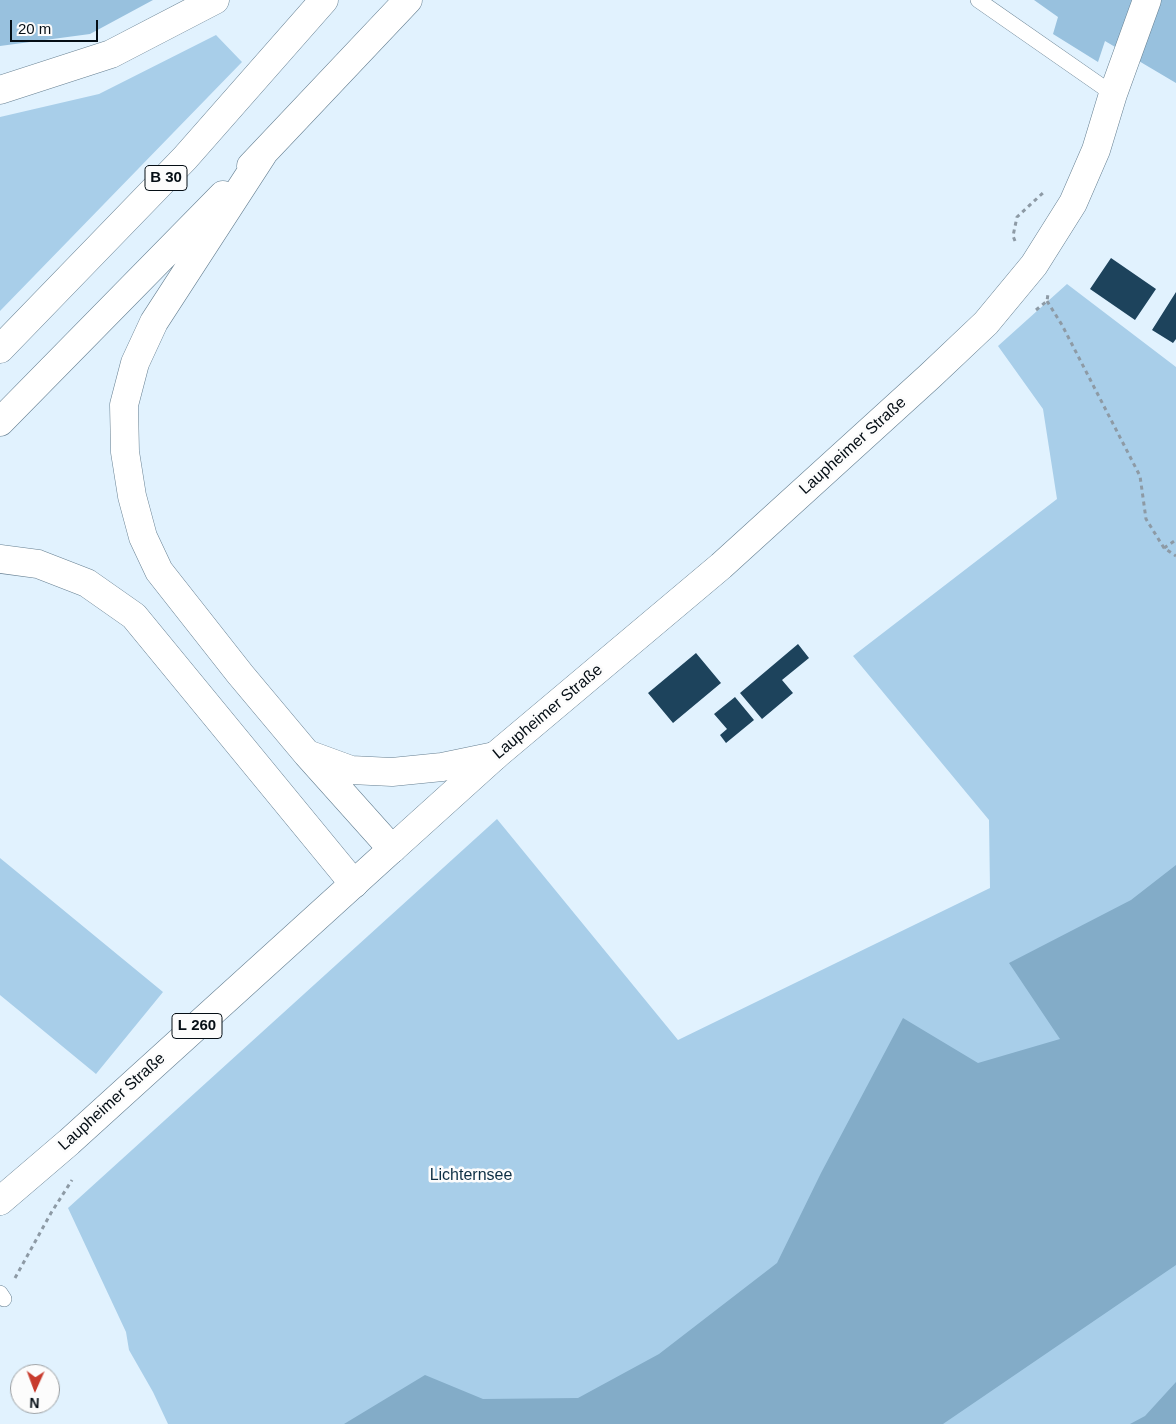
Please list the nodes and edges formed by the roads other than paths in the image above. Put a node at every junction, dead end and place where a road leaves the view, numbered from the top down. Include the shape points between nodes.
1 (215, 0) edge
2 (324, 0) edge
3 (408, 0) edge
4 (978, 0) edge
5 (1147, 0) edge
6 (0, 90) edge
7 (1113, 94) junction
8 (263, 154) junction
9 (0, 349) edge
10 (0, 422) edge
11 (0, 559) edge
12 (307, 754) junction
13 (495, 756) junction
14 (392, 849) junction
15 (354, 884) junction
16 (0, 1201) edge

1 - 6 main road via 111,54
2 - 9 main road, B 30 via 185,158
3 - 8 main road
4 - 7 lane
5 - 7 main road, Laupheimer Straße
7 - 13 main road, Laupheimer Straße via 1096,150 1073,203 1034,265 979,329 721,566
8 - 10 main road
8 - 12 main road via 154,322 135,363 124,405 125,452 142,537 159,571
11 - 15 main road via 38,564 87,583 134,616
12 - 13 main road via 351,770 392,772 442,767
12 - 14 main road
13 - 14 main road, Laupheimer Straße
14 - 15 main road, Laupheimer Straße / L 260
15 - 16 main road, Laupheimer Straße / L 260

